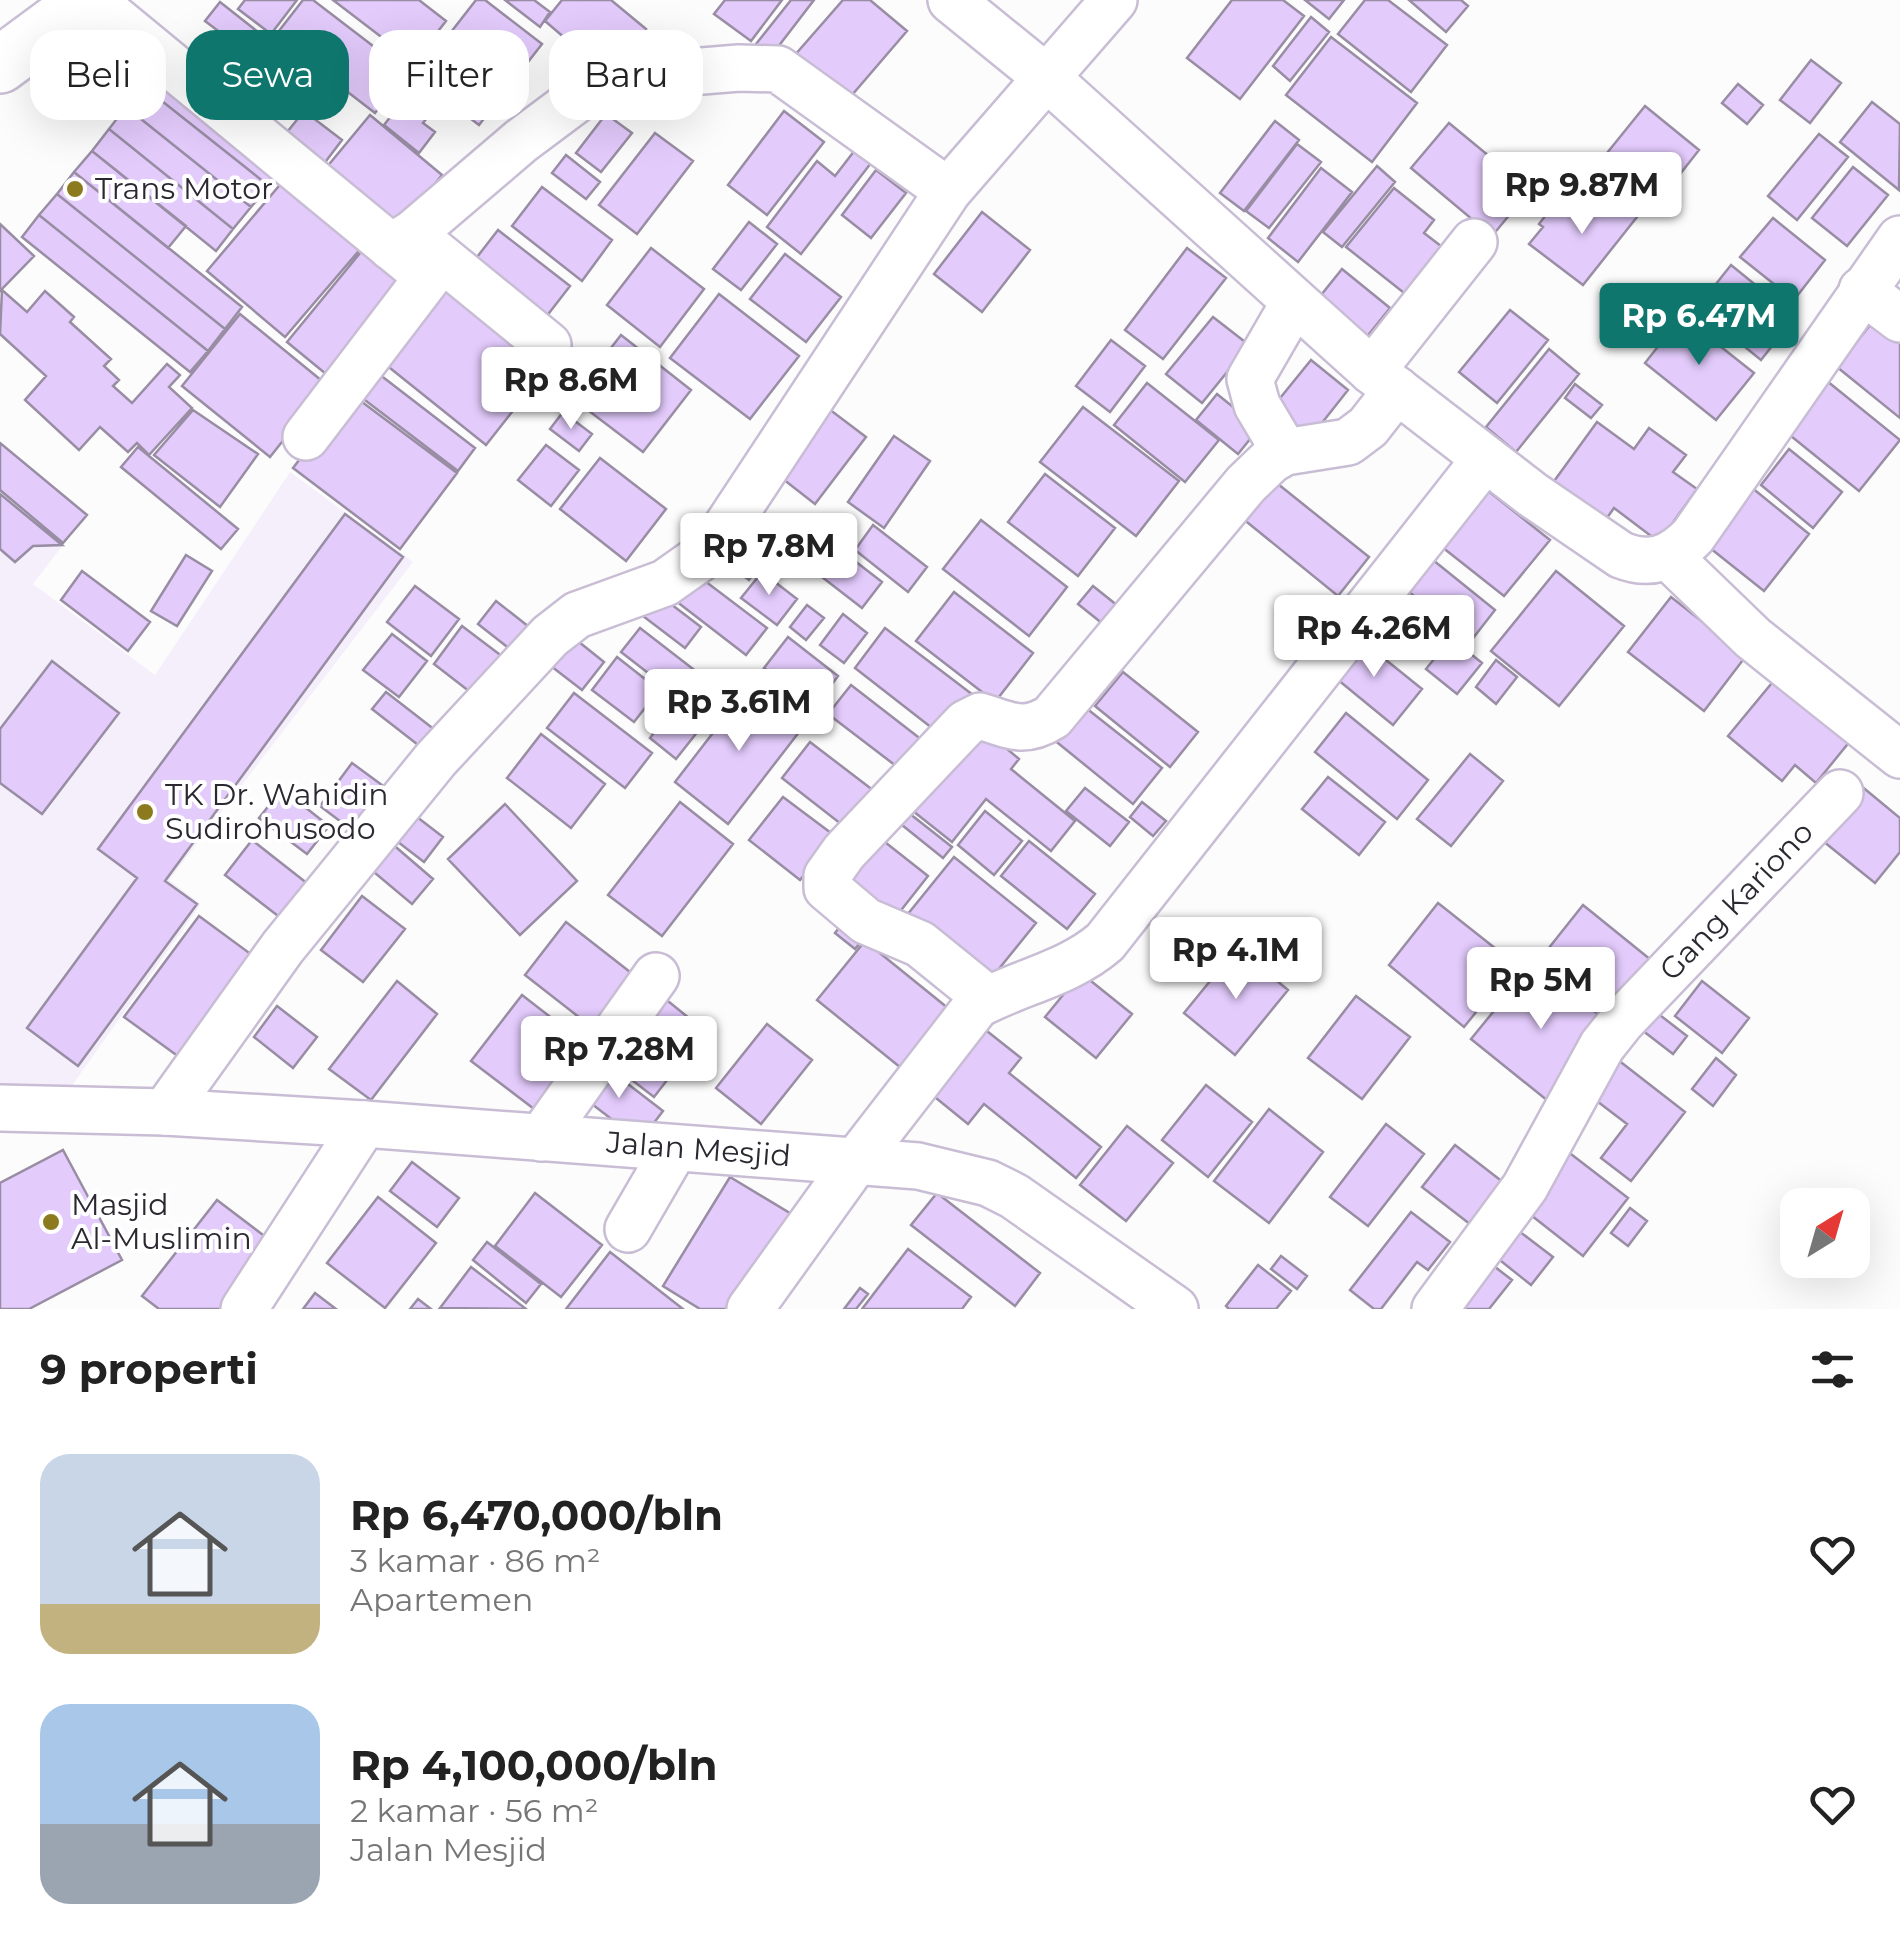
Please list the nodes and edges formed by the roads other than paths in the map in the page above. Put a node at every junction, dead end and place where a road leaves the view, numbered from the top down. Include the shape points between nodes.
1 (951, 0) edge
2 (1114, 0) edge
3 (71, 5) edge
4 (0, 64) edge
5 (1047, 78) junction
6 (948, 191) junction
7 (1900, 239) edge
8 (402, 241) junction
9 (1474, 242) dead end
10 (1862, 290) junction
11 (1294, 303) junction
12 (1900, 319) edge
13 (548, 345) dead end
14 (1385, 380) junction
15 (306, 437) dead end
16 (1285, 452) junction
17 (1484, 458) junction
18 (1668, 556) junction
19 (1900, 755) edge
20 (1840, 793) dead end
21 (656, 976) dead end
22 (988, 999) junction
23 (165, 1112) junction
24 (6, 1116) edge
25 (364, 1124) junction
26 (541, 1138) junction
27 (675, 1148) junction
28 (857, 1160) junction
29 (628, 1229) dead end
30 (244, 1309) edge
31 (750, 1309) edge
32 (1176, 1309) edge
33 (1435, 1309) edge

1 - 5 street
2 - 5 street
3 - 4 main road
3 - 8 street
5 - 6 street
5 - 11 street
6 - 8 street via 778,69 604,80
6 - 23 street via 723,532 700,559 665,583 577,615 550,636 436,760 306,918
7 - 10 street
8 - 13 street
8 - 15 street via 428,277
9 - 14 street
10 - 12 street
10 - 18 street via 1693,536
11 - 14 street
11 - 16 street via 1250,378 1257,406
14 - 16 street via 1368,427 1348,442
14 - 17 street
16 - 22 street via 1246,484 1052,717 1031,728 980,716 966,723 827,876 828,888 866,921 920,944
17 - 18 street via 1621,555 1651,562
17 - 22 street via 1105,942 1086,958
18 - 19 street via 1753,638
20 - 33 street, Gang Kariono via 1602,1046 1525,1187
21 - 26 street
22 - 28 street
23 - 24 street, Jalan Mesjid
23 - 25 street, Jalan Mesjid
25 - 26 street, Jalan Mesjid
25 - 30 street
26 - 27 street, Jalan Mesjid
27 - 28 street, Jalan Mesjid
27 - 29 street
28 - 31 street
28 - 32 street, Jalan Mesjid via 988,1182

